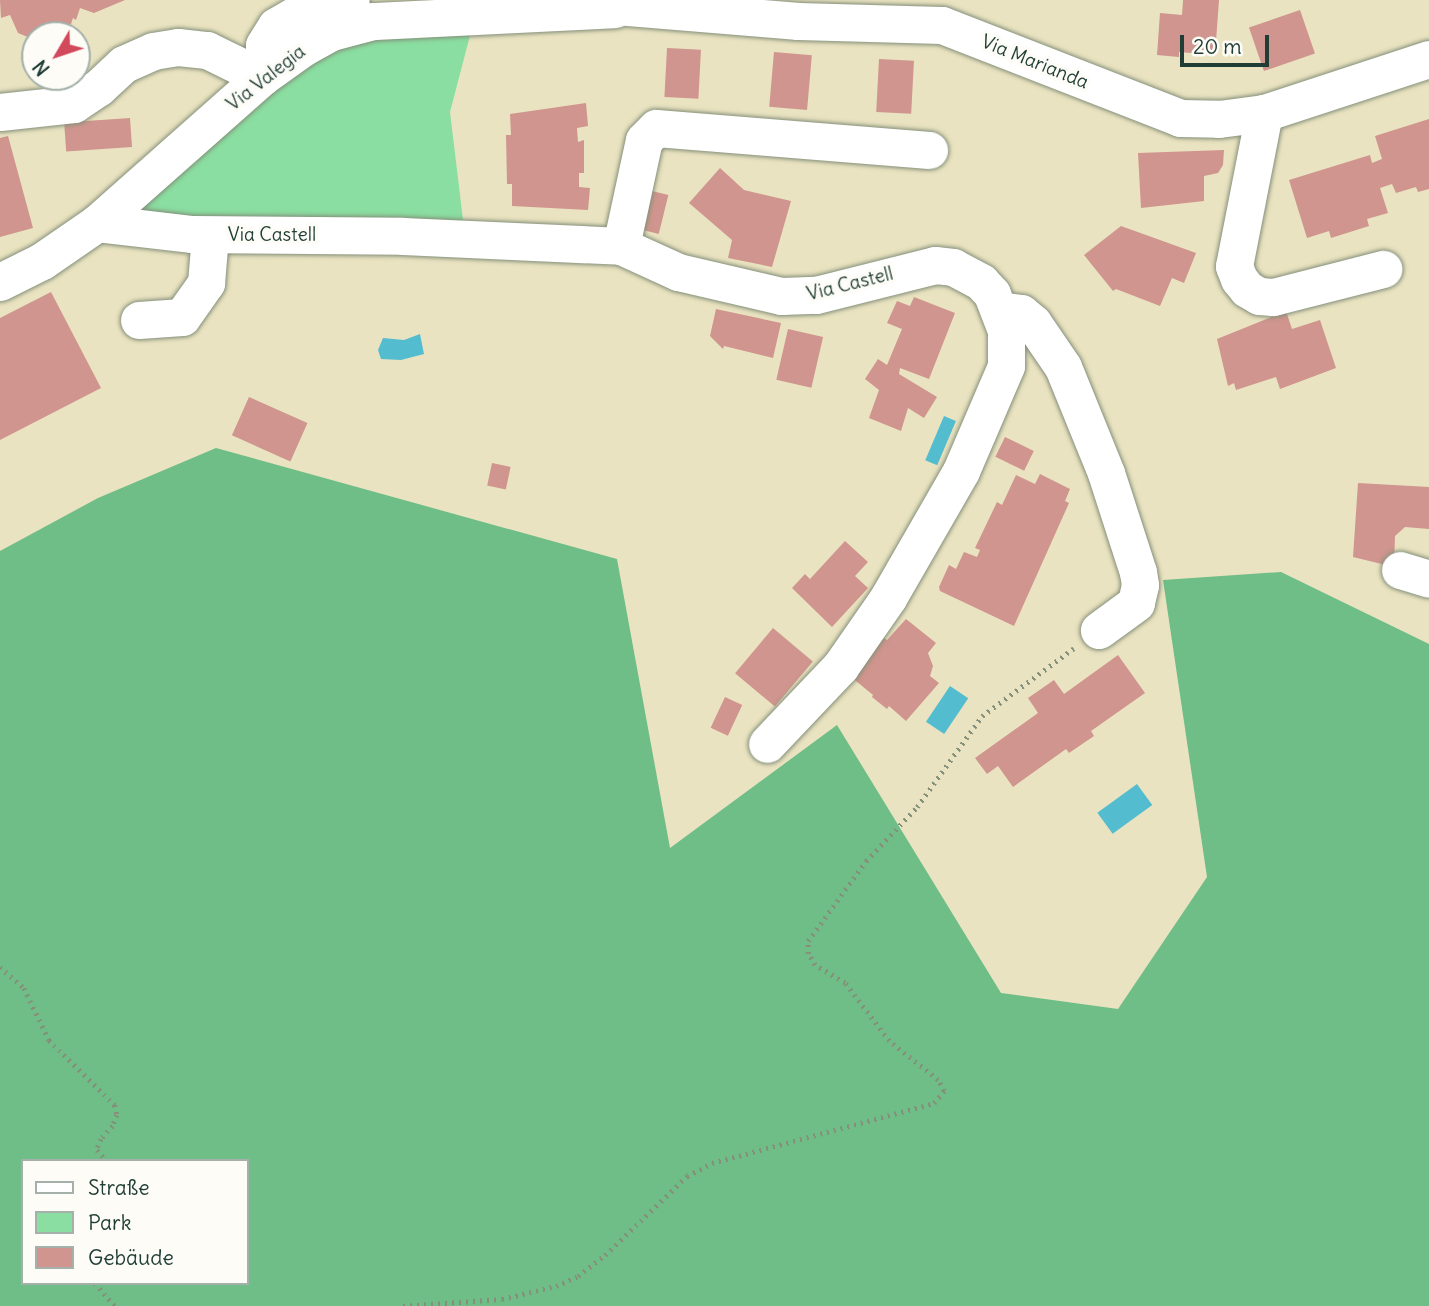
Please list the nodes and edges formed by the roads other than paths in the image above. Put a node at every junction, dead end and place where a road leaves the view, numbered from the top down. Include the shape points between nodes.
1 (351, 0) edge
2 (586, 0) edge
3 (628, 7) junction
4 (1429, 59) edge
5 (262, 77) junction
6 (0, 112) edge
7 (1264, 113) junction
8 (929, 150) dead end
9 (97, 223) junction
10 (210, 234) junction
11 (621, 246) junction
12 (1383, 269) dead end
13 (0, 282) edge
14 (999, 310) junction
15 (139, 320) dead end
16 (1099, 630) road end
17 (767, 744) dead end

1 - 5 street via 300,12 276,26 264,45
2 - 3 street
3 - 5 street, Via Valegia via 602,12 373,20 331,32
3 - 7 street, Via Marianda via 798,21 942,26 1180,118
4 - 7 street, Via Marianda
5 - 6 street via 207,50 178,47 153,51 124,64 74,104
5 - 9 street, Via Valegia
7 - 12 street via 1234,266 1238,279 1259,296 1273,297
8 - 11 street via 656,128 644,140
9 - 10 street, Via Castell
9 - 13 street, Via Valegia via 42,261
10 - 11 street, Via Castell via 403,236
10 - 15 street via 206,283 181,317
11 - 14 street, Via Castell via 678,272 781,296 816,295 919,267 953,267 981,282
14 - 16 street via 1021,313 1033,323 1063,368 1106,473 1138,572 1136,603
14 - 17 street, Via Castell via 1006,331 1006,366 961,471 888,598 840,667

